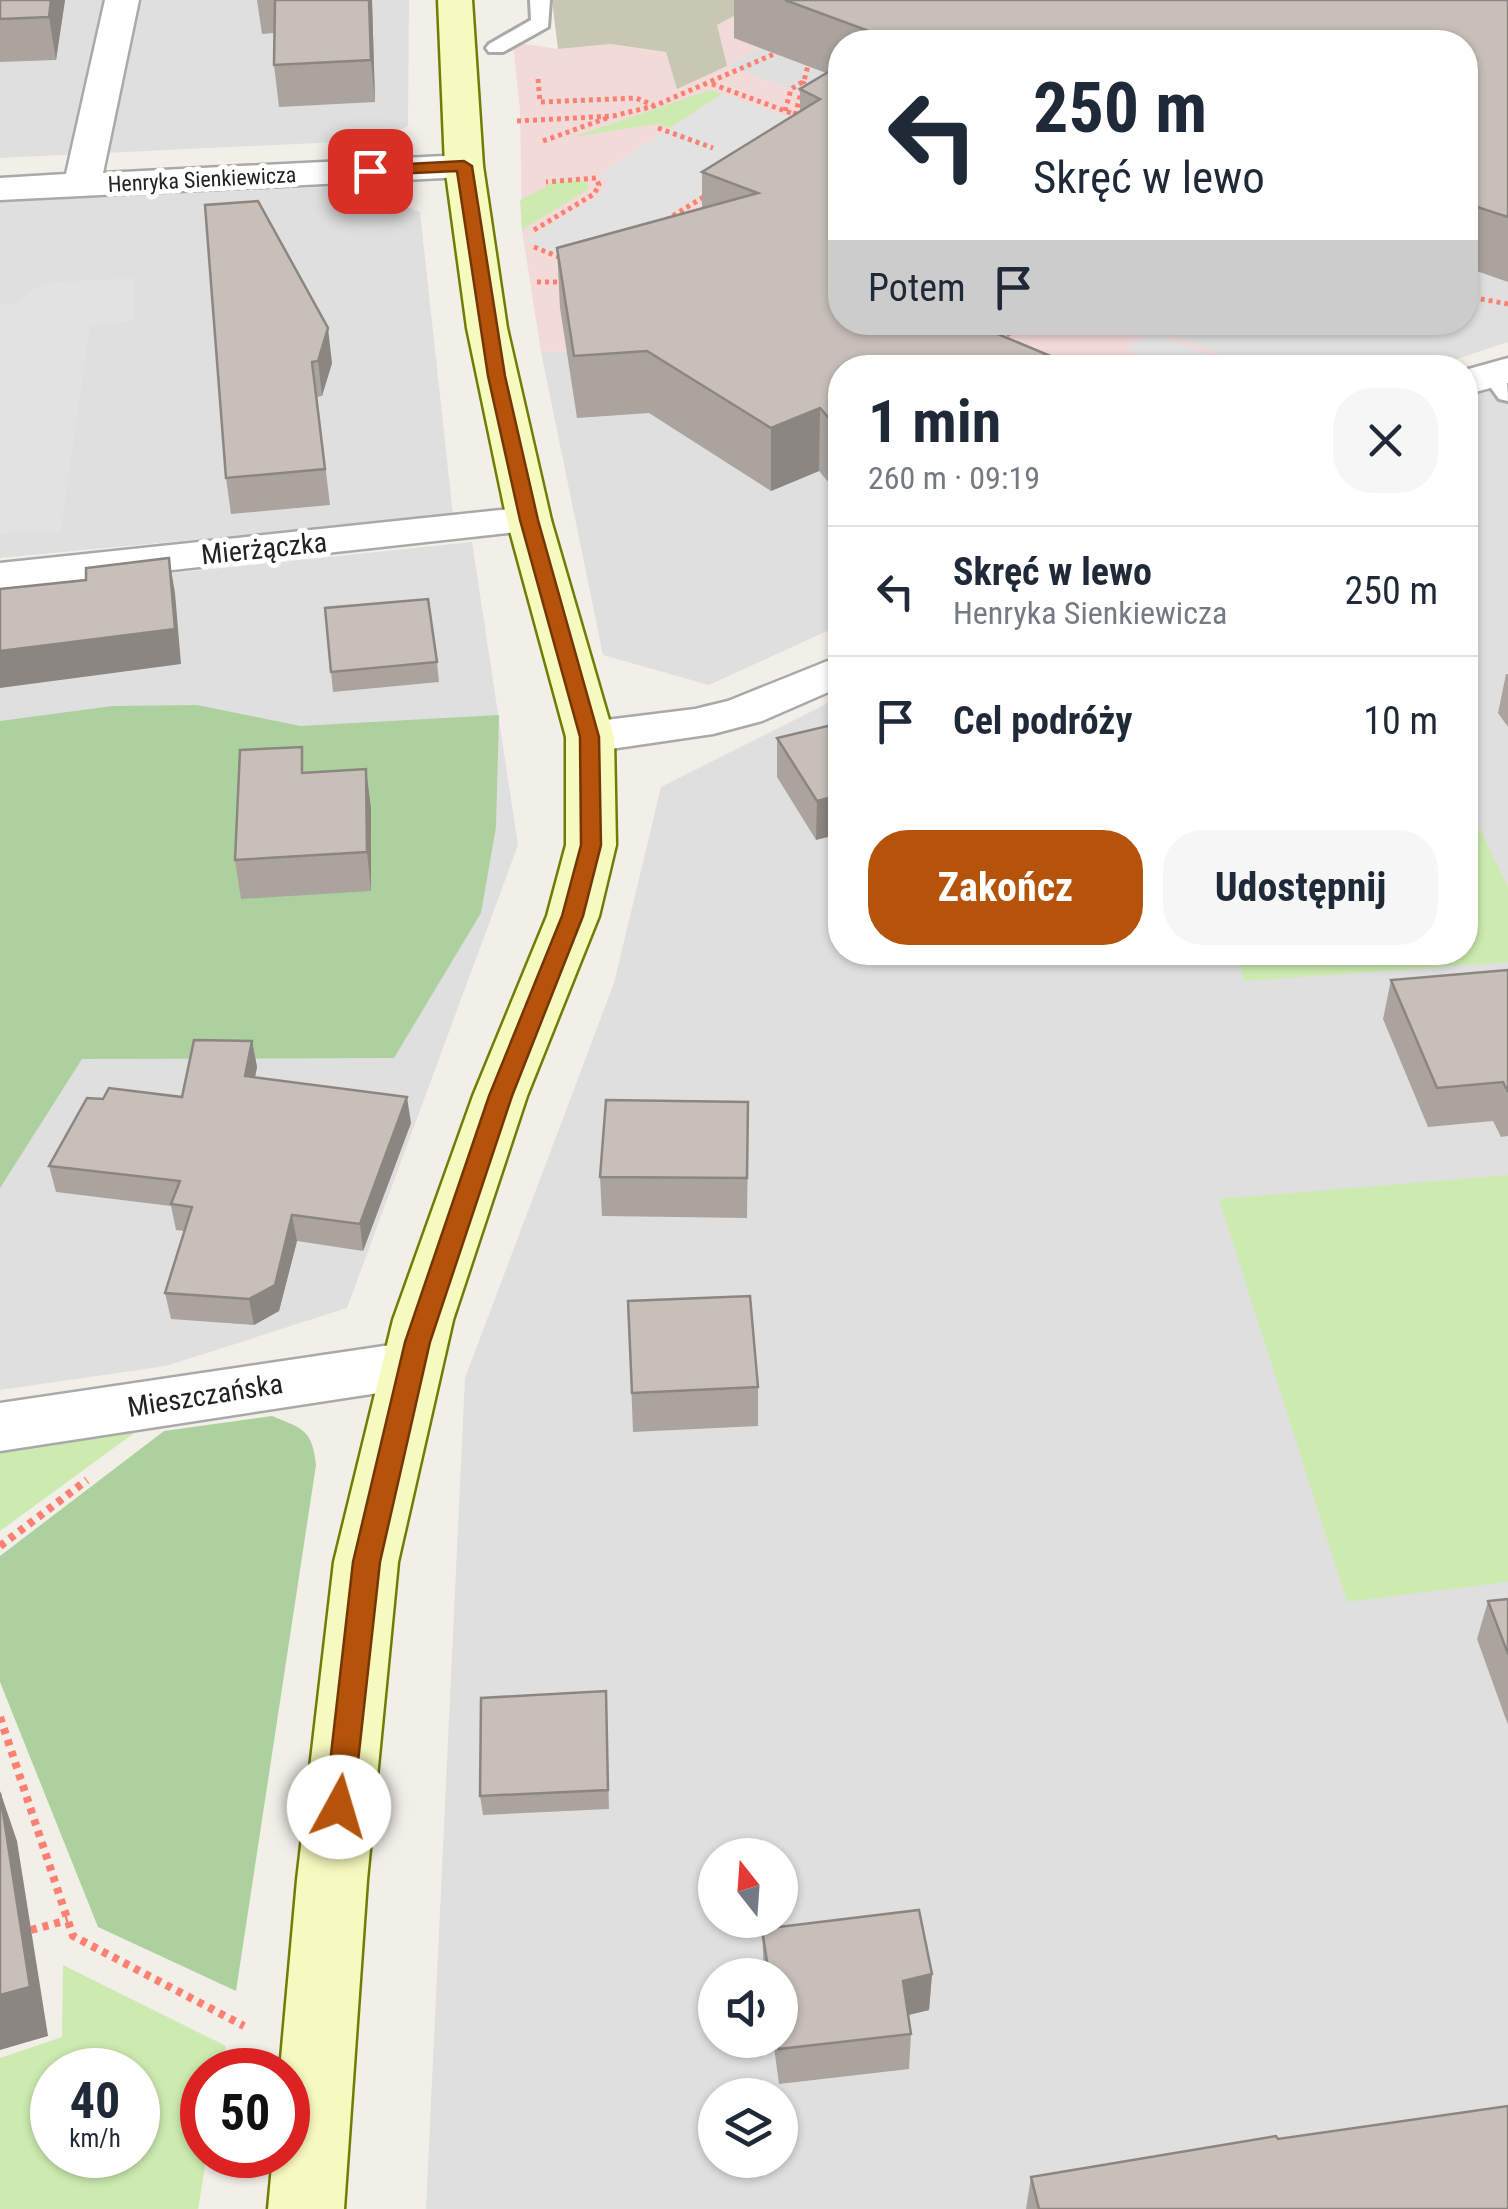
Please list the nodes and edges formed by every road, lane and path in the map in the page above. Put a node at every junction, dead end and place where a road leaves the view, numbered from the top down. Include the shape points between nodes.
1 (122, 0) edge
2 (455, 0) edge
3 (540, 0) edge
4 (496, 48) dead end
5 (786, 48) dead end
6 (812, 48) dead end
7 (536, 68) dead end
8 (804, 81) junction
9 (711, 84) junction
10 (594, 100) junction
11 (654, 106) junction
12 (784, 111) junction
13 (795, 115) junction
14 (524, 120) dead end
15 (597, 120) junction
16 (808, 120) edge
17 (658, 128) dead end
18 (543, 141) dead end
19 (713, 148) dead end
20 (464, 166) junction
21 (546, 182) dead end
22 (82, 185) junction
23 (0, 189) edge
24 (716, 190) edge
25 (652, 228) edge
26 (531, 231) dead end
27 (534, 247) dead end
28 (570, 260) edge
29 (521, 282) dead end
30 (578, 282) edge
31 (1478, 298) edge
32 (1508, 304) edge
33 (1007, 335) edge
34 (994, 345) edge
35 (529, 520) junction
36 (0, 576) edge
37 (828, 675) edge
38 (590, 737) junction
39 (411, 1366) junction
40 (0, 1427) edge
41 (0, 1717) edge
42 (4, 1742) edge
43 (68, 1920) junction
44 (31, 1930) dead end
45 (246, 2028) dead end
46 (306, 2209) edge

1 - 22 street
2 - 20 main road
3 - 4 lane via 541,23
5 - 9 path
6 - 8 path
7 - 10 path via 540,102
8 - 12 path via 791,89
8 - 13 path
9 - 11 path
9 - 12 path
10 - 11 path via 636,98
10 - 15 path
11 - 15 path
12 - 13 path
13 - 16 path
14 - 15 path
15 - 18 path
17 - 19 path
20 - 22 street, Henryka Sienkiewicza
20 - 35 main road via 486,328
21 - 26 path via 596,178 599,186
22 - 23 street, Henryka Sienkiewicza
24 - 25 path
27 - 28 path
29 - 30 path
31 - 32 path
33 - 34 path
35 - 36 street, Mierżączka
35 - 38 main road
37 - 38 street via 696,724
38 - 39 main road via 591,845 572,916 500,1096
39 - 40 street, Mieszczańska
39 - 46 main road via 366,1562
41 - 42 path
42 - 43 path
43 - 44 path
43 - 45 path via 74,1936

